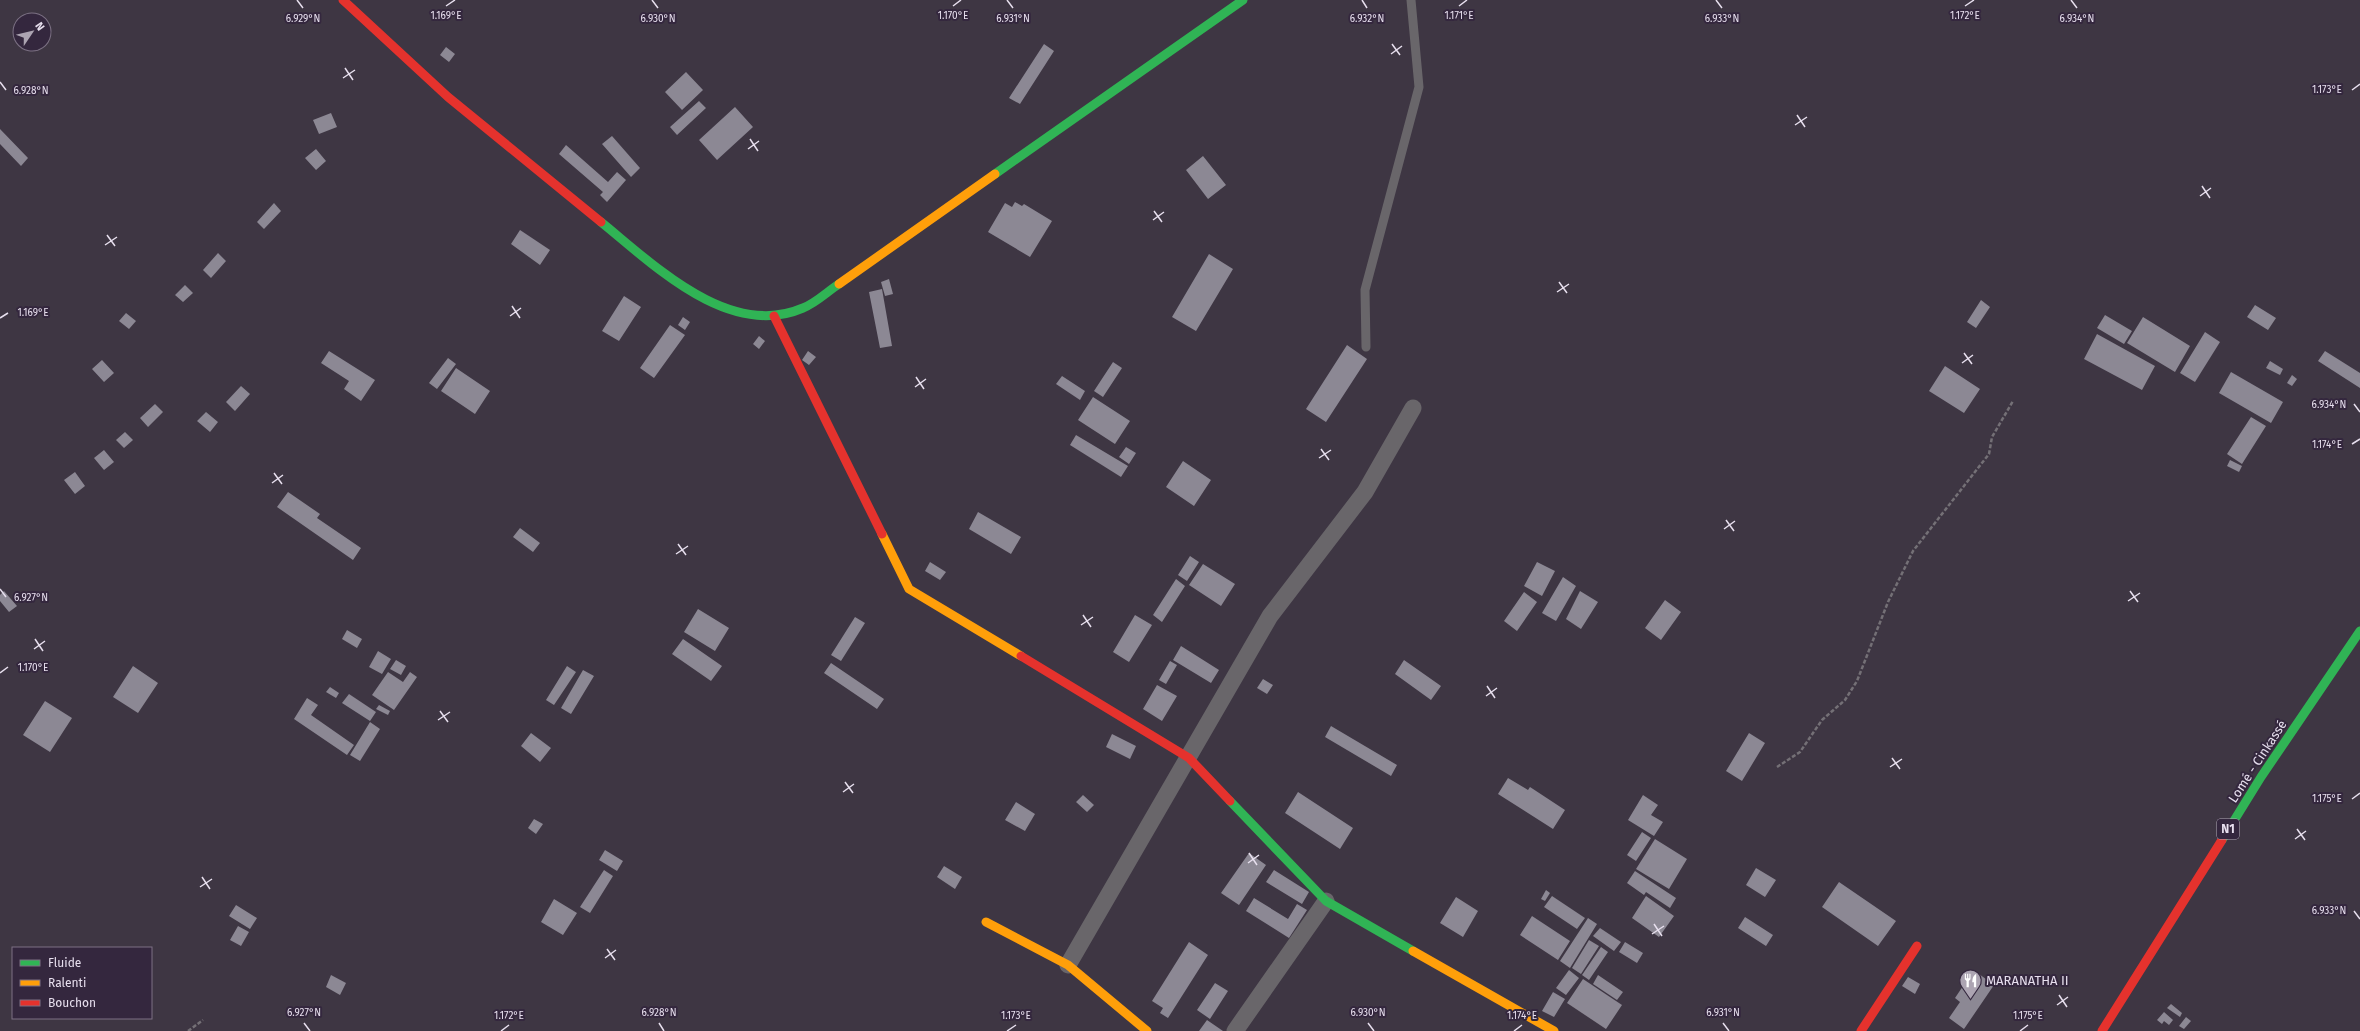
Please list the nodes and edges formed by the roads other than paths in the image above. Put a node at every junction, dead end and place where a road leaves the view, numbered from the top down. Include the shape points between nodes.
1 (343, 0) edge
2 (1243, 0) edge
3 (1411, 0) edge
4 (774, 316) junction
5 (1366, 347) dead end
6 (1413, 408) dead end
7 (2360, 631) edge
8 (1189, 758) junction
9 (1326, 901) junction
10 (986, 922) dead end
11 (1917, 946) dead end
12 (1068, 965) junction
13 (1147, 1031) edge
14 (1235, 1031) edge
15 (1554, 1031) edge
16 (1861, 1031) edge
17 (2102, 1031) edge

1 - 4 main road via 448,97 640,254 699,297 738,313
2 - 4 main road via 804,308
3 - 5 lane via 1420,87 1365,290
4 - 8 main road via 909,589
6 - 8 street via 1365,492 1270,616
7 - 17 main road, Lomé - Cinkassé / N1 via 2261,777
8 - 9 main road
8 - 12 street
9 - 14 street
9 - 15 main road
10 - 12 main road
11 - 16 main road
12 - 13 main road

